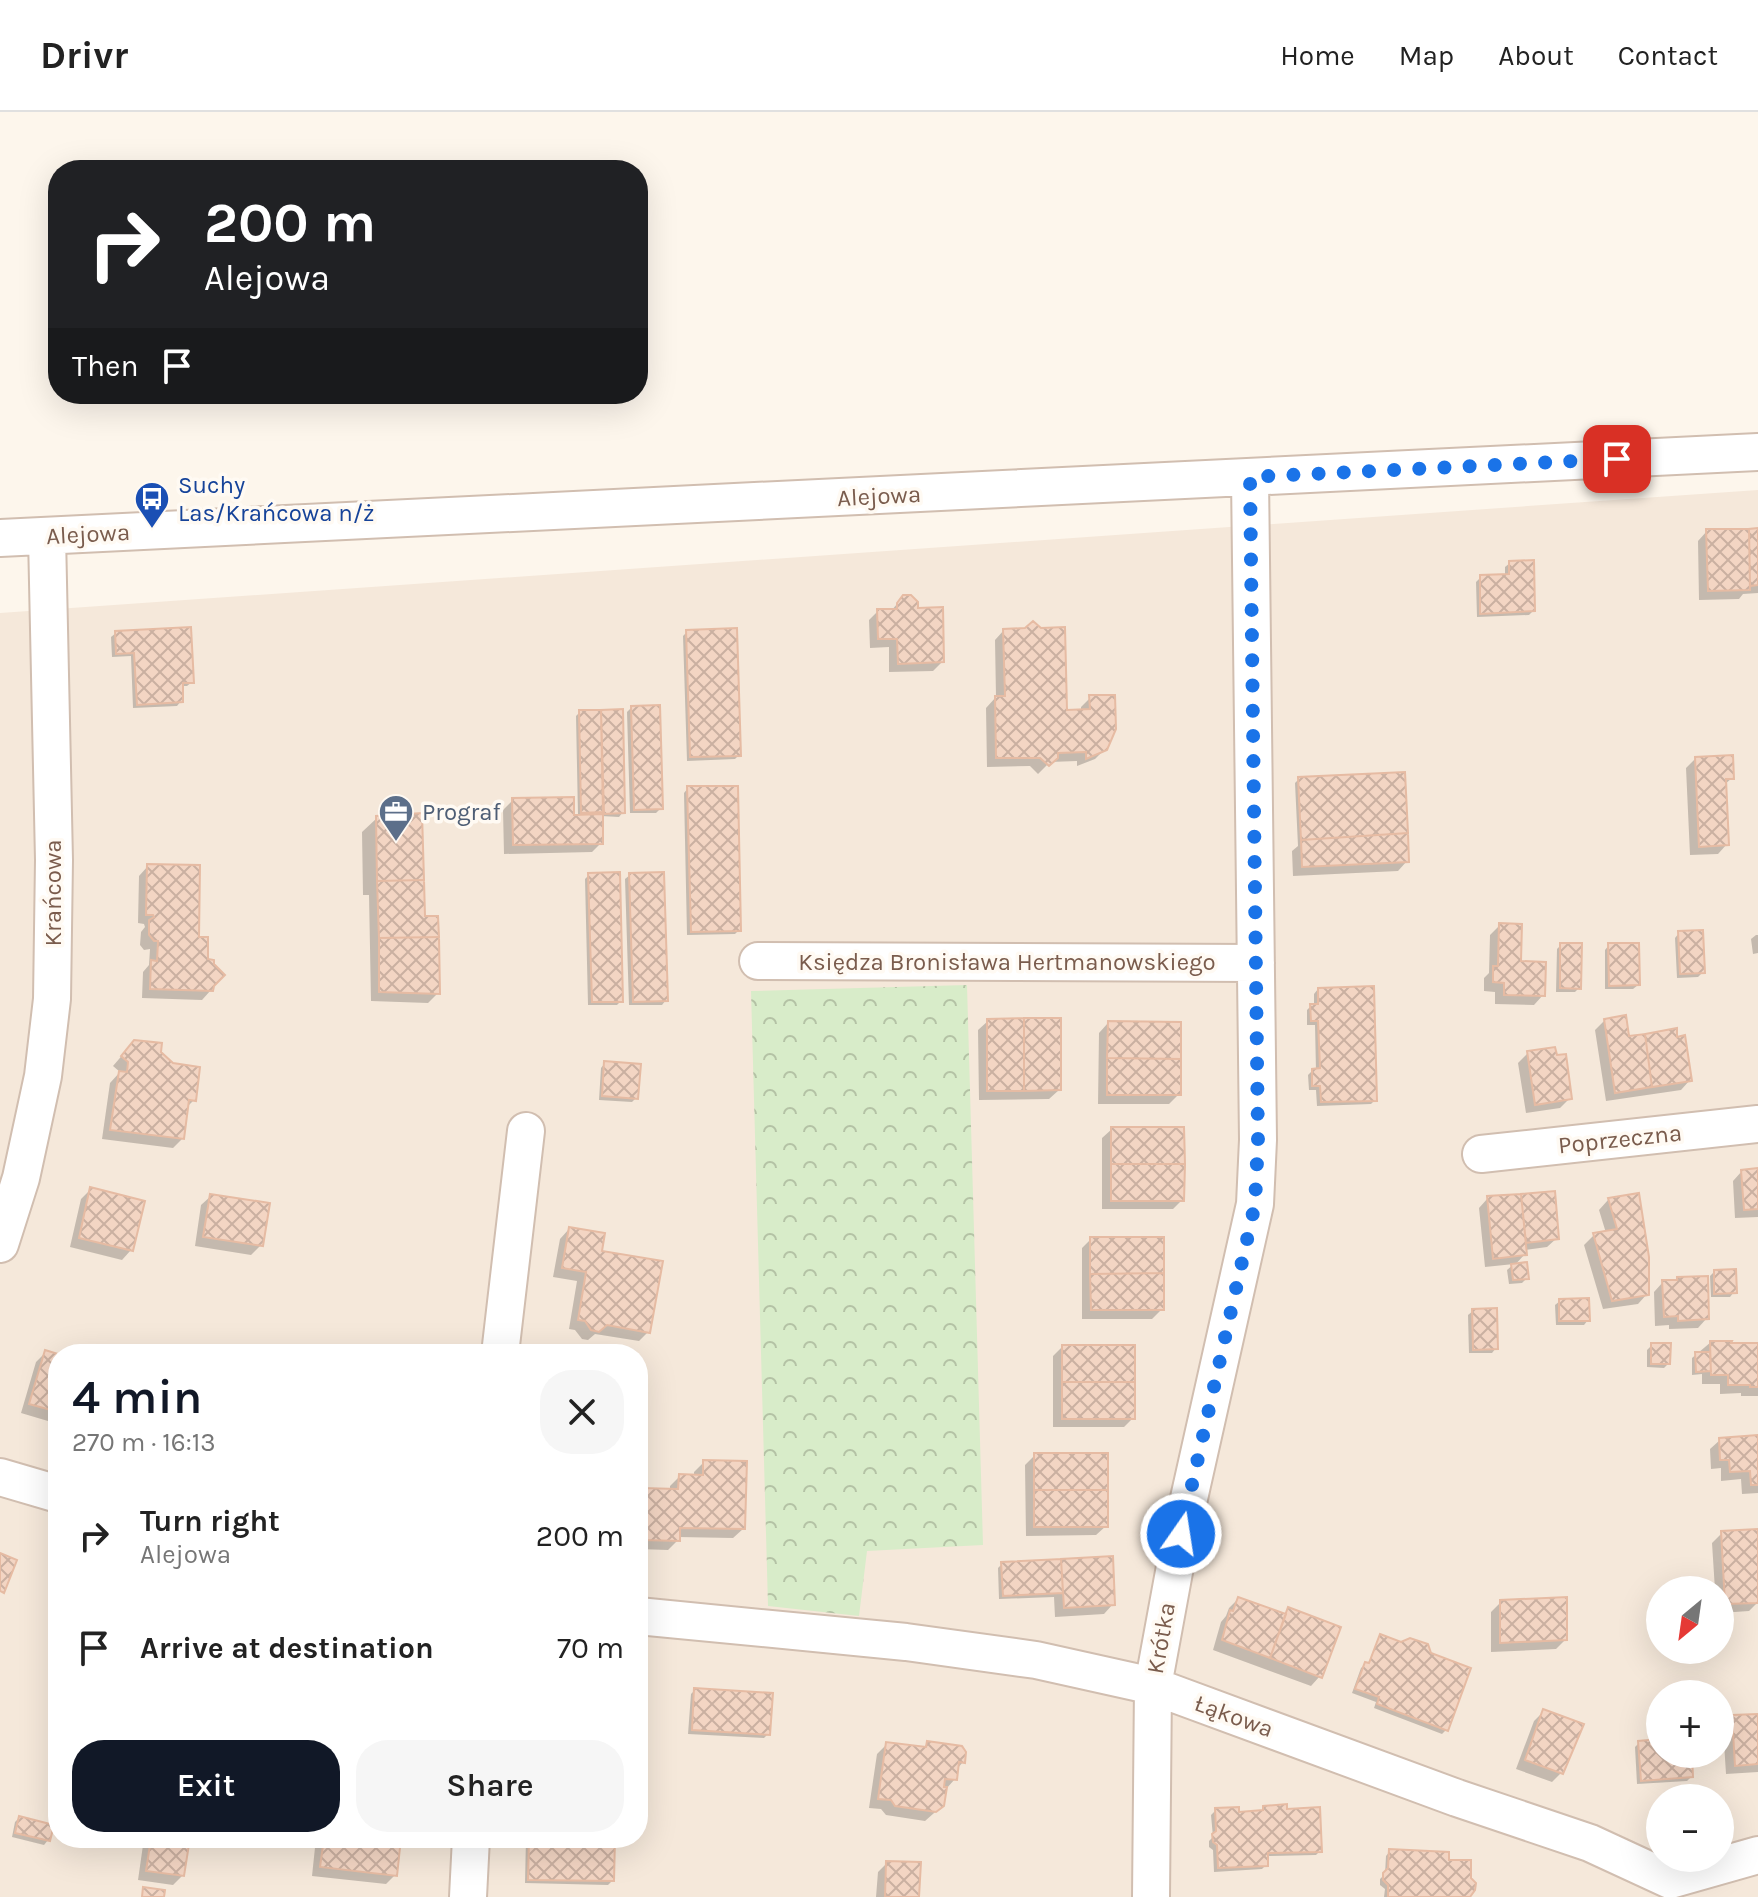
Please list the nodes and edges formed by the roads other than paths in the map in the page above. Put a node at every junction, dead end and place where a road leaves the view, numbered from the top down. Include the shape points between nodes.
1 (1758, 452) edge
2 (1250, 477) junction
3 (47, 536) junction
4 (0, 538) edge
5 (758, 961) dead end
6 (1256, 963) junction
7 (1758, 1124) edge
8 (526, 1131) dead end
9 (1481, 1154) dead end
10 (0, 1244) edge
11 (501, 1344) edge
12 (0, 1477) edge
13 (48, 1491) edge
14 (648, 1617) edge
15 (1153, 1686) junction
16 (470, 1848) edge
17 (1758, 1855) edge
18 (1657, 1888) edge
19 (468, 1897) edge
20 (1151, 1897) edge

1 - 2 street, Alejowa
2 - 3 street, Alejowa
2 - 6 street, Krótka
3 - 4 street, Alejowa
3 - 10 street, Krańcowa via 52,999 43,1076
5 - 6 street, Księdza Bronisława Hertmanowskiego
6 - 15 street, Krótka via 1255,1204 1181,1534
7 - 9 street, Poprzeczna
8 - 11 street
12 - 13 street
14 - 15 street, Łąkowa via 906,1642 1036,1660
15 - 18 street, Łąkowa via 1590,1843
15 - 20 street, Krótka
16 - 19 street
17 - 18 street, Łąkowa

